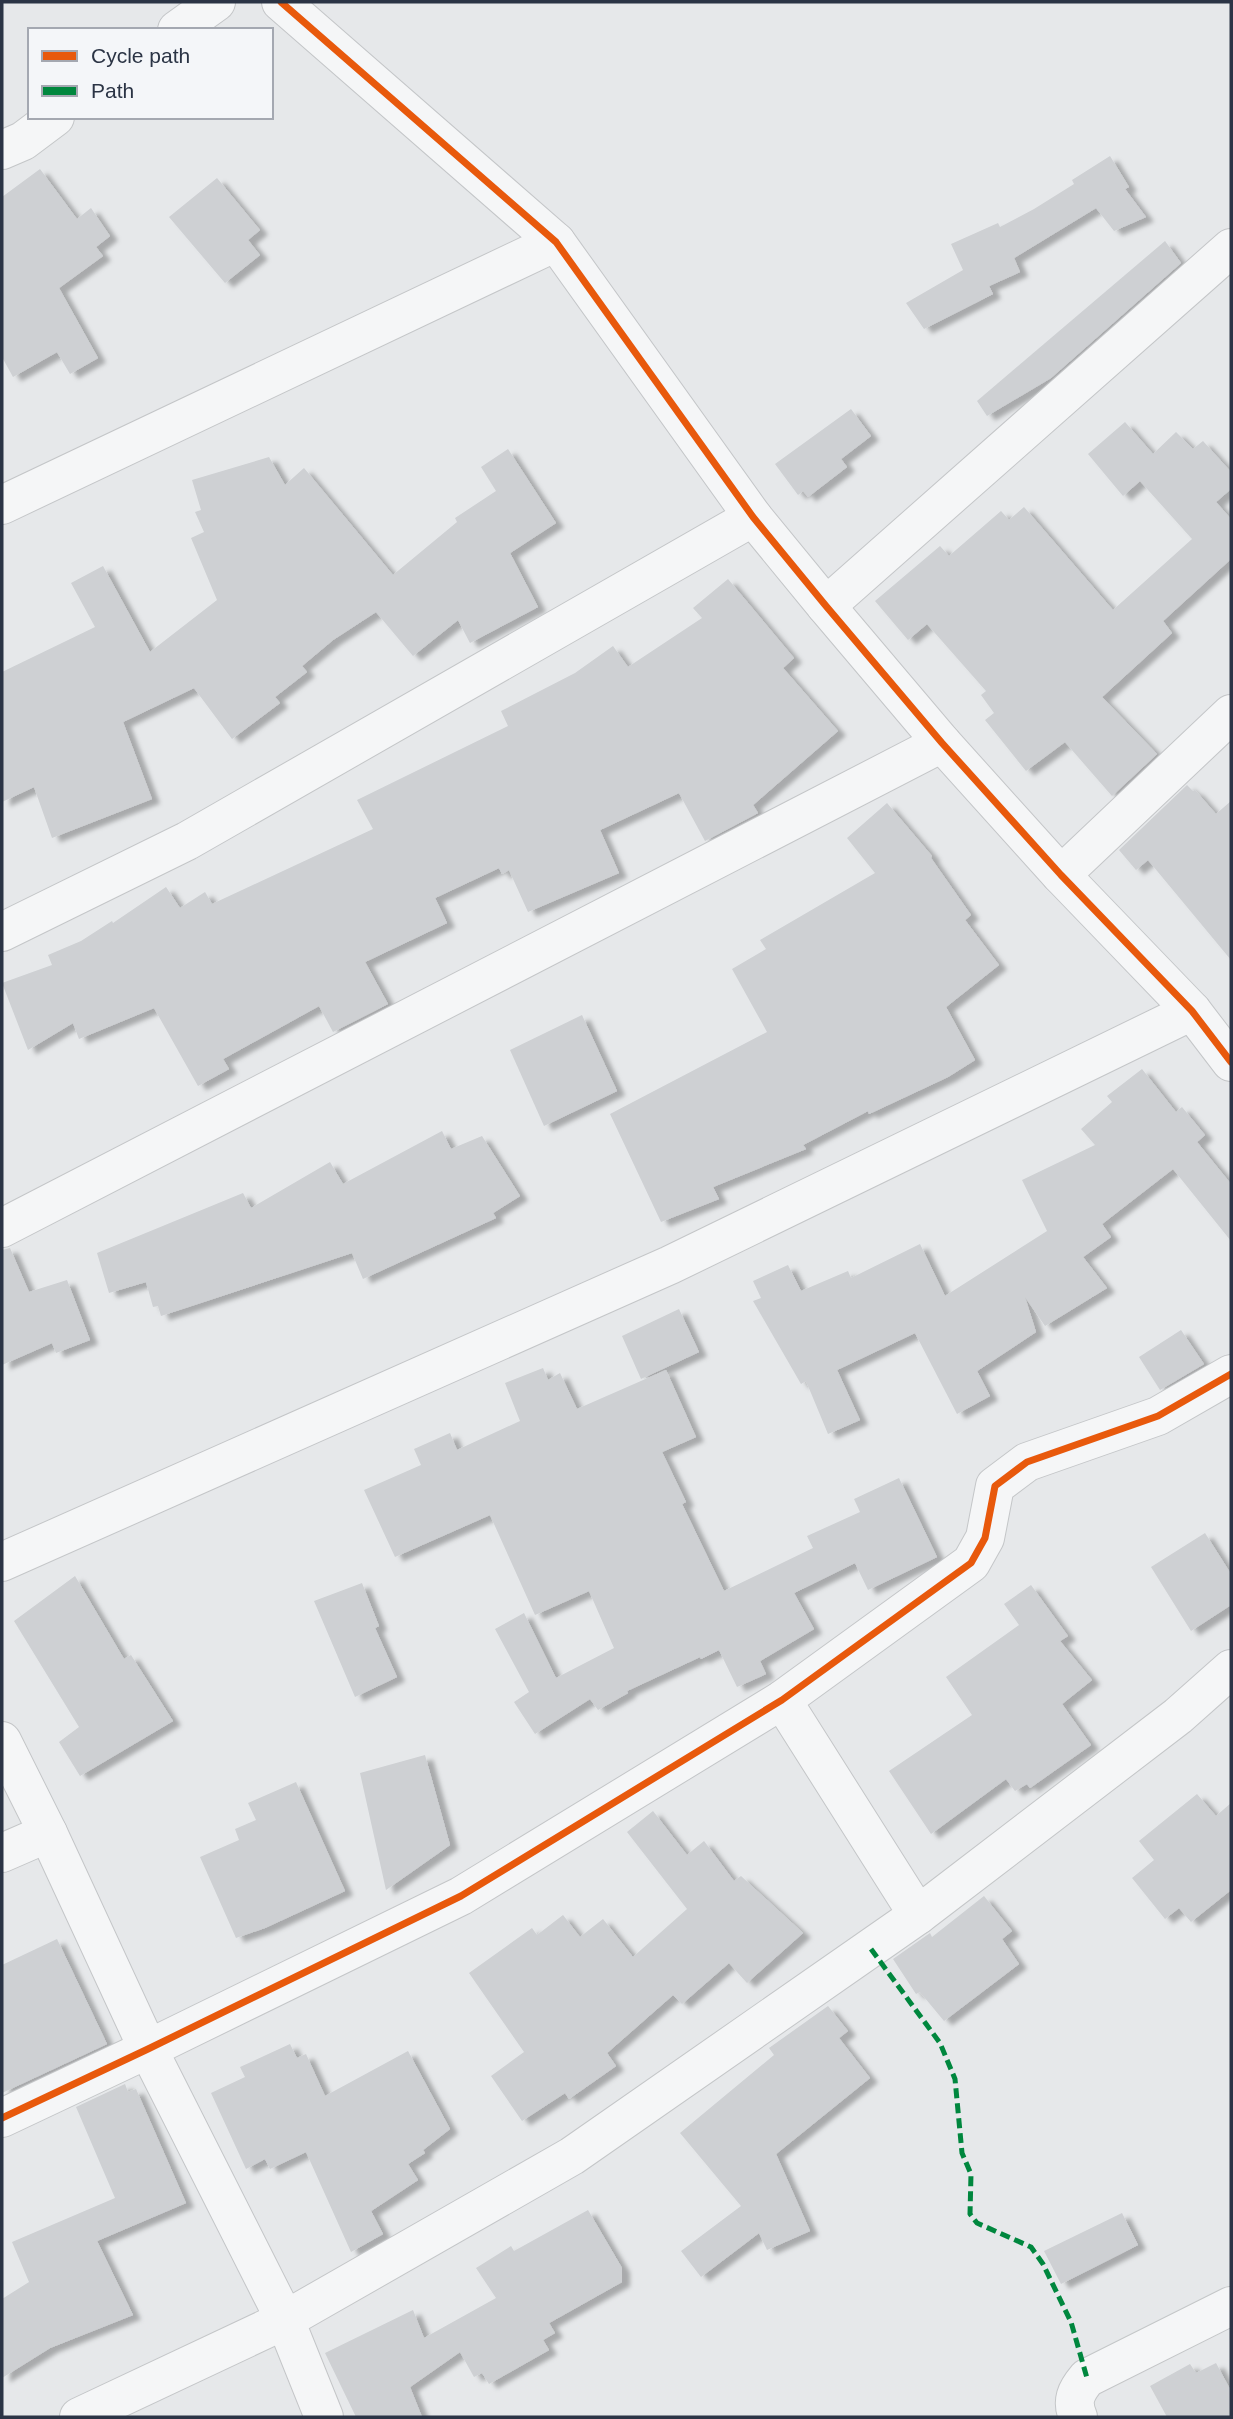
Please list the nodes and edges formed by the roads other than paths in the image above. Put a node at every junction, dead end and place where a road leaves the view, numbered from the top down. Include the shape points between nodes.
1 (216, 2) edge
2 (281, 2) edge
3 (180, 28) edge
4 (52, 119) edge
5 (2, 150) edge
6 (556, 242) junction
7 (1231, 248) edge
8 (2, 505) edge
9 (753, 517) junction
10 (827, 606) junction
11 (1231, 714) edge
12 (943, 743) junction
13 (1061, 875) junction
14 (2, 932) edge
15 (1192, 1011) junction
16 (1229, 1054) edge
17 (2, 1228) edge
18 (1231, 1374) edge
19 (2, 1563) edge
20 (1231, 1669) edge
21 (782, 1700) junction
22 (2, 1741) edge
23 (48, 1833) junction
24 (2, 1853) edge
25 (918, 1915) junction
26 (148, 2049) junction
27 (2, 2118) edge
28 (1231, 2306) edge
29 (285, 2320) junction
30 (79, 2417) edge
31 (324, 2417) edge
32 (1078, 2417) edge

1 - 3 street
2 - 6 street
4 - 5 street
6 - 8 street
6 - 9 street
7 - 10 street
9 - 10 street
9 - 14 street via 187,841
10 - 12 street
11 - 13 street
12 - 13 street
12 - 17 street
13 - 15 street
15 - 16 street
15 - 19 street via 670,1265
18 - 21 street via 1158,1416 1027,1462 1009,1474 995,1486 985,1538 971,1563
20 - 25 street via 1178,1716
21 - 25 street
21 - 26 street via 461,1896
22 - 23 street
23 - 24 street
23 - 26 street
25 - 29 street via 572,2155
26 - 27 street
26 - 29 street
28 - 32 street via 1087,2378 1075,2391
29 - 30 street
29 - 31 street

